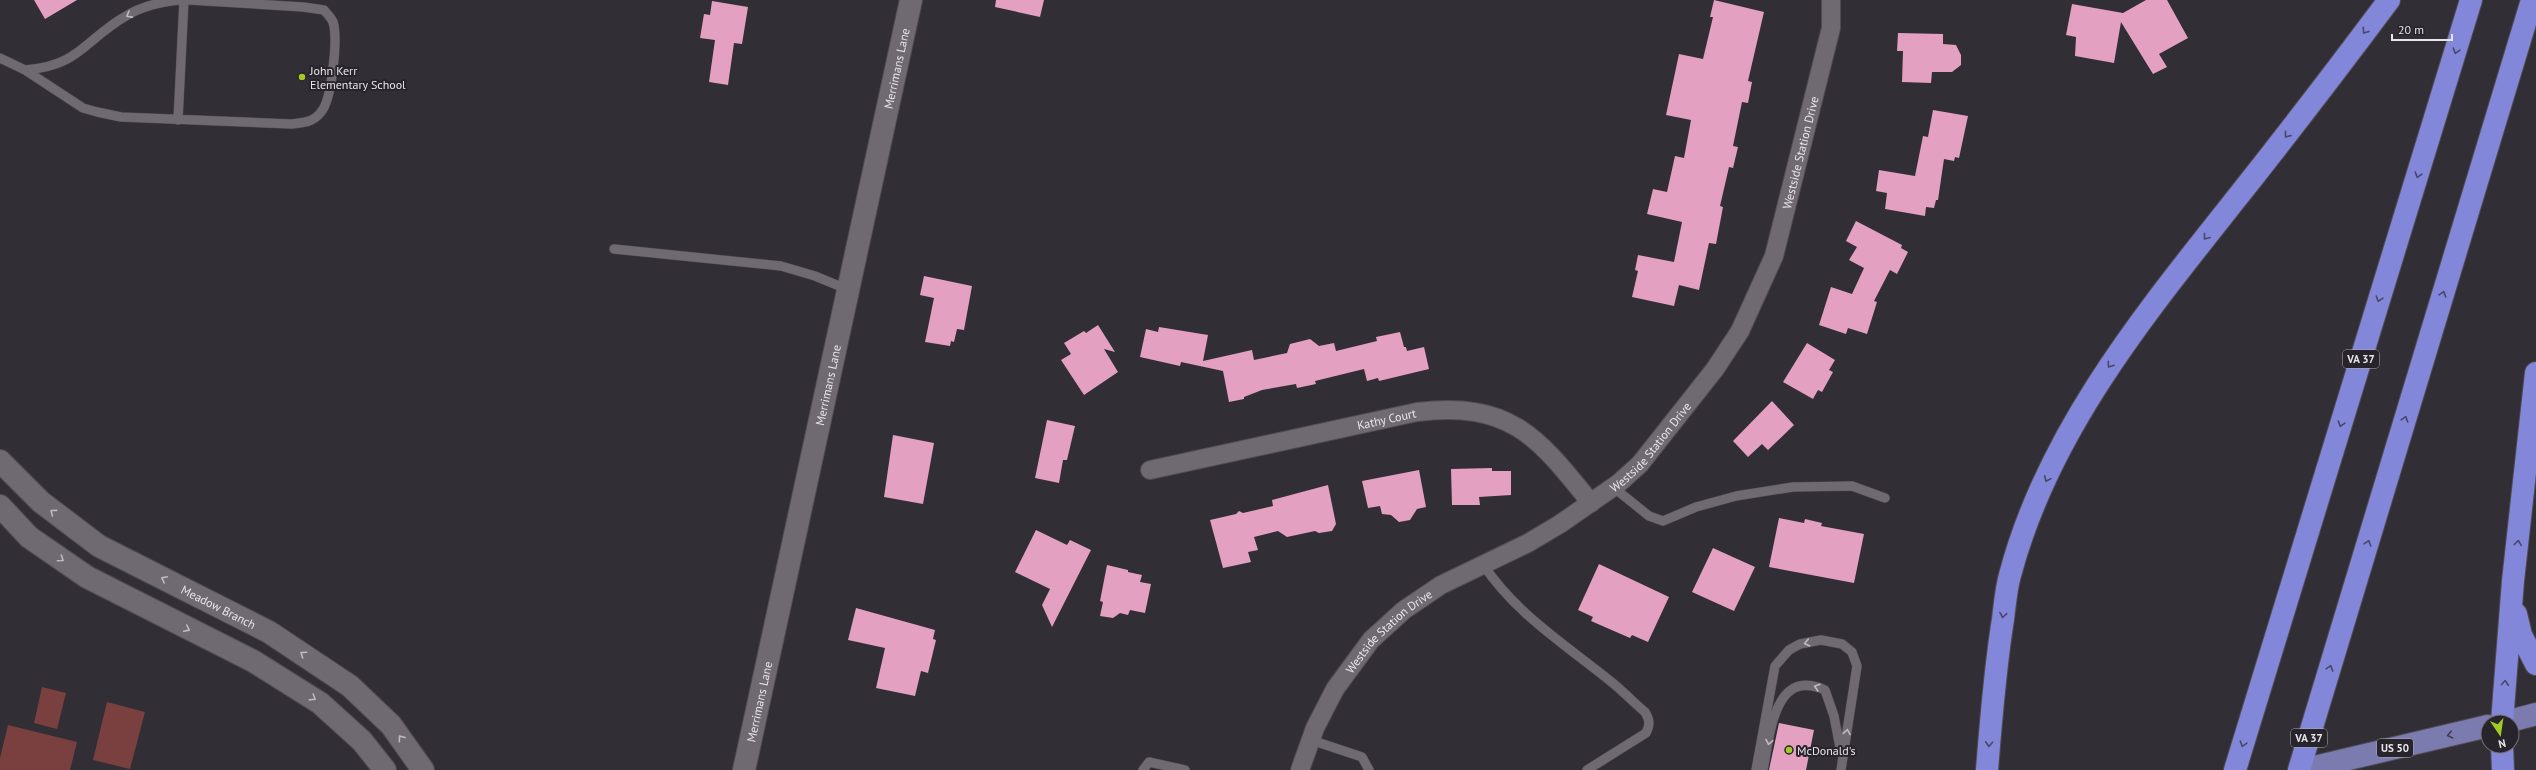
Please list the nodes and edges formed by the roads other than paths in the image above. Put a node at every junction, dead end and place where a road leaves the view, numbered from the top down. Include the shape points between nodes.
1 (179, 0) edge
2 (184, 0) edge
3 (189, 0) edge
4 (911, 0) edge
5 (1831, 0) edge
6 (2388, 0) edge
7 (2471, 0) edge
8 (2532, 0) edge
9 (0, 58) edge
10 (25, 70) junction
11 (178, 120) junction
12 (614, 249) dead end
13 (849, 290) junction
14 (2536, 373) edge
15 (0, 461) edge
16 (1150, 470) dead end
17 (1613, 487) junction
18 (1885, 498) dead end
19 (1591, 503) junction
20 (0, 506) edge
21 (1482, 563) junction
22 (2514, 581) junction
23 (2536, 664) edge
24 (2503, 714) edge
25 (2536, 714) edge
26 (2520, 718) edge
27 (2480, 728) edge
28 (1310, 740) junction
29 (2502, 754) edge
30 (1842, 760) junction
31 (386, 770) edge
32 (423, 770) edge
33 (744, 770) edge
34 (1143, 770) edge
35 (1185, 770) edge
36 (1300, 770) edge
37 (1369, 770) edge
38 (1587, 770) edge
39 (1756, 770) edge
40 (1763, 770) edge
41 (1841, 770) edge
42 (1987, 770) edge
43 (2235, 770) edge
44 (2301, 770) edge
45 (2503, 770) edge

1 -> 10 lane via 148,6 125,16 67,60 42,69
2 - 11 lane
3 - 11 lane via 324,10 334,28 332,65 327,104 318,116 310,121 291,124
4 - 13 main road, Merrimans Lane
5 - 17 street, Westside Station Drive via 1831,28 1778,241 1757,297 1740,331 1714,369 1640,464
6 -> 42 highway via 2332,77 2132,333 2100,380 2057,456 2023,536 2010,576 1991,707
7 -> 43 highway, VA 37
44 -> 8 highway, VA 37
9 - 10 lane
10 - 11 lane via 83,108 122,117
12 - 13 lane via 781,266
13 - 33 main road, Merrimans Lane
22 -> 14 highway
32 -> 15 main road, Meadow Branch via 391,725 350,686 269,632 99,546 41,502
16 - 19 street, Kathy Court via 1417,412 1464,410 1506,420 1523,429 1556,460
17 - 18 lane via 1649,516 1663,520 1696,507 1736,496 1793,487 1852,486
17 - 19 street, Westside Station Drive
19 - 21 street, Westside Station Drive via 1528,543
20 -> 31 main road via 29,537 87,577 253,661 320,702 362,741
21 - 28 street, Westside Station Drive via 1441,584 1404,610 1371,640 1335,689
21 - 38 lane via 1510,600 1547,634 1610,680 1649,718 1646,733
22 - 23 highway via 2521,635
24 -> 22 highway
25 - 26 main road
27 -> 44 main road, US 50
28 - 36 street, Westside Station Drive
28 - 37 lane via 1362,757
29 - 45 highway
30 -> 39 lane via 1857,666 1852,652 1842,644 1821,640 1800,644 1789,650 1775,666
30 -> 40 lane via 1830,701 1825,690 1814,685 1798,687 1779,701
30 - 41 lane
34 - 35 lane via 1148,762

